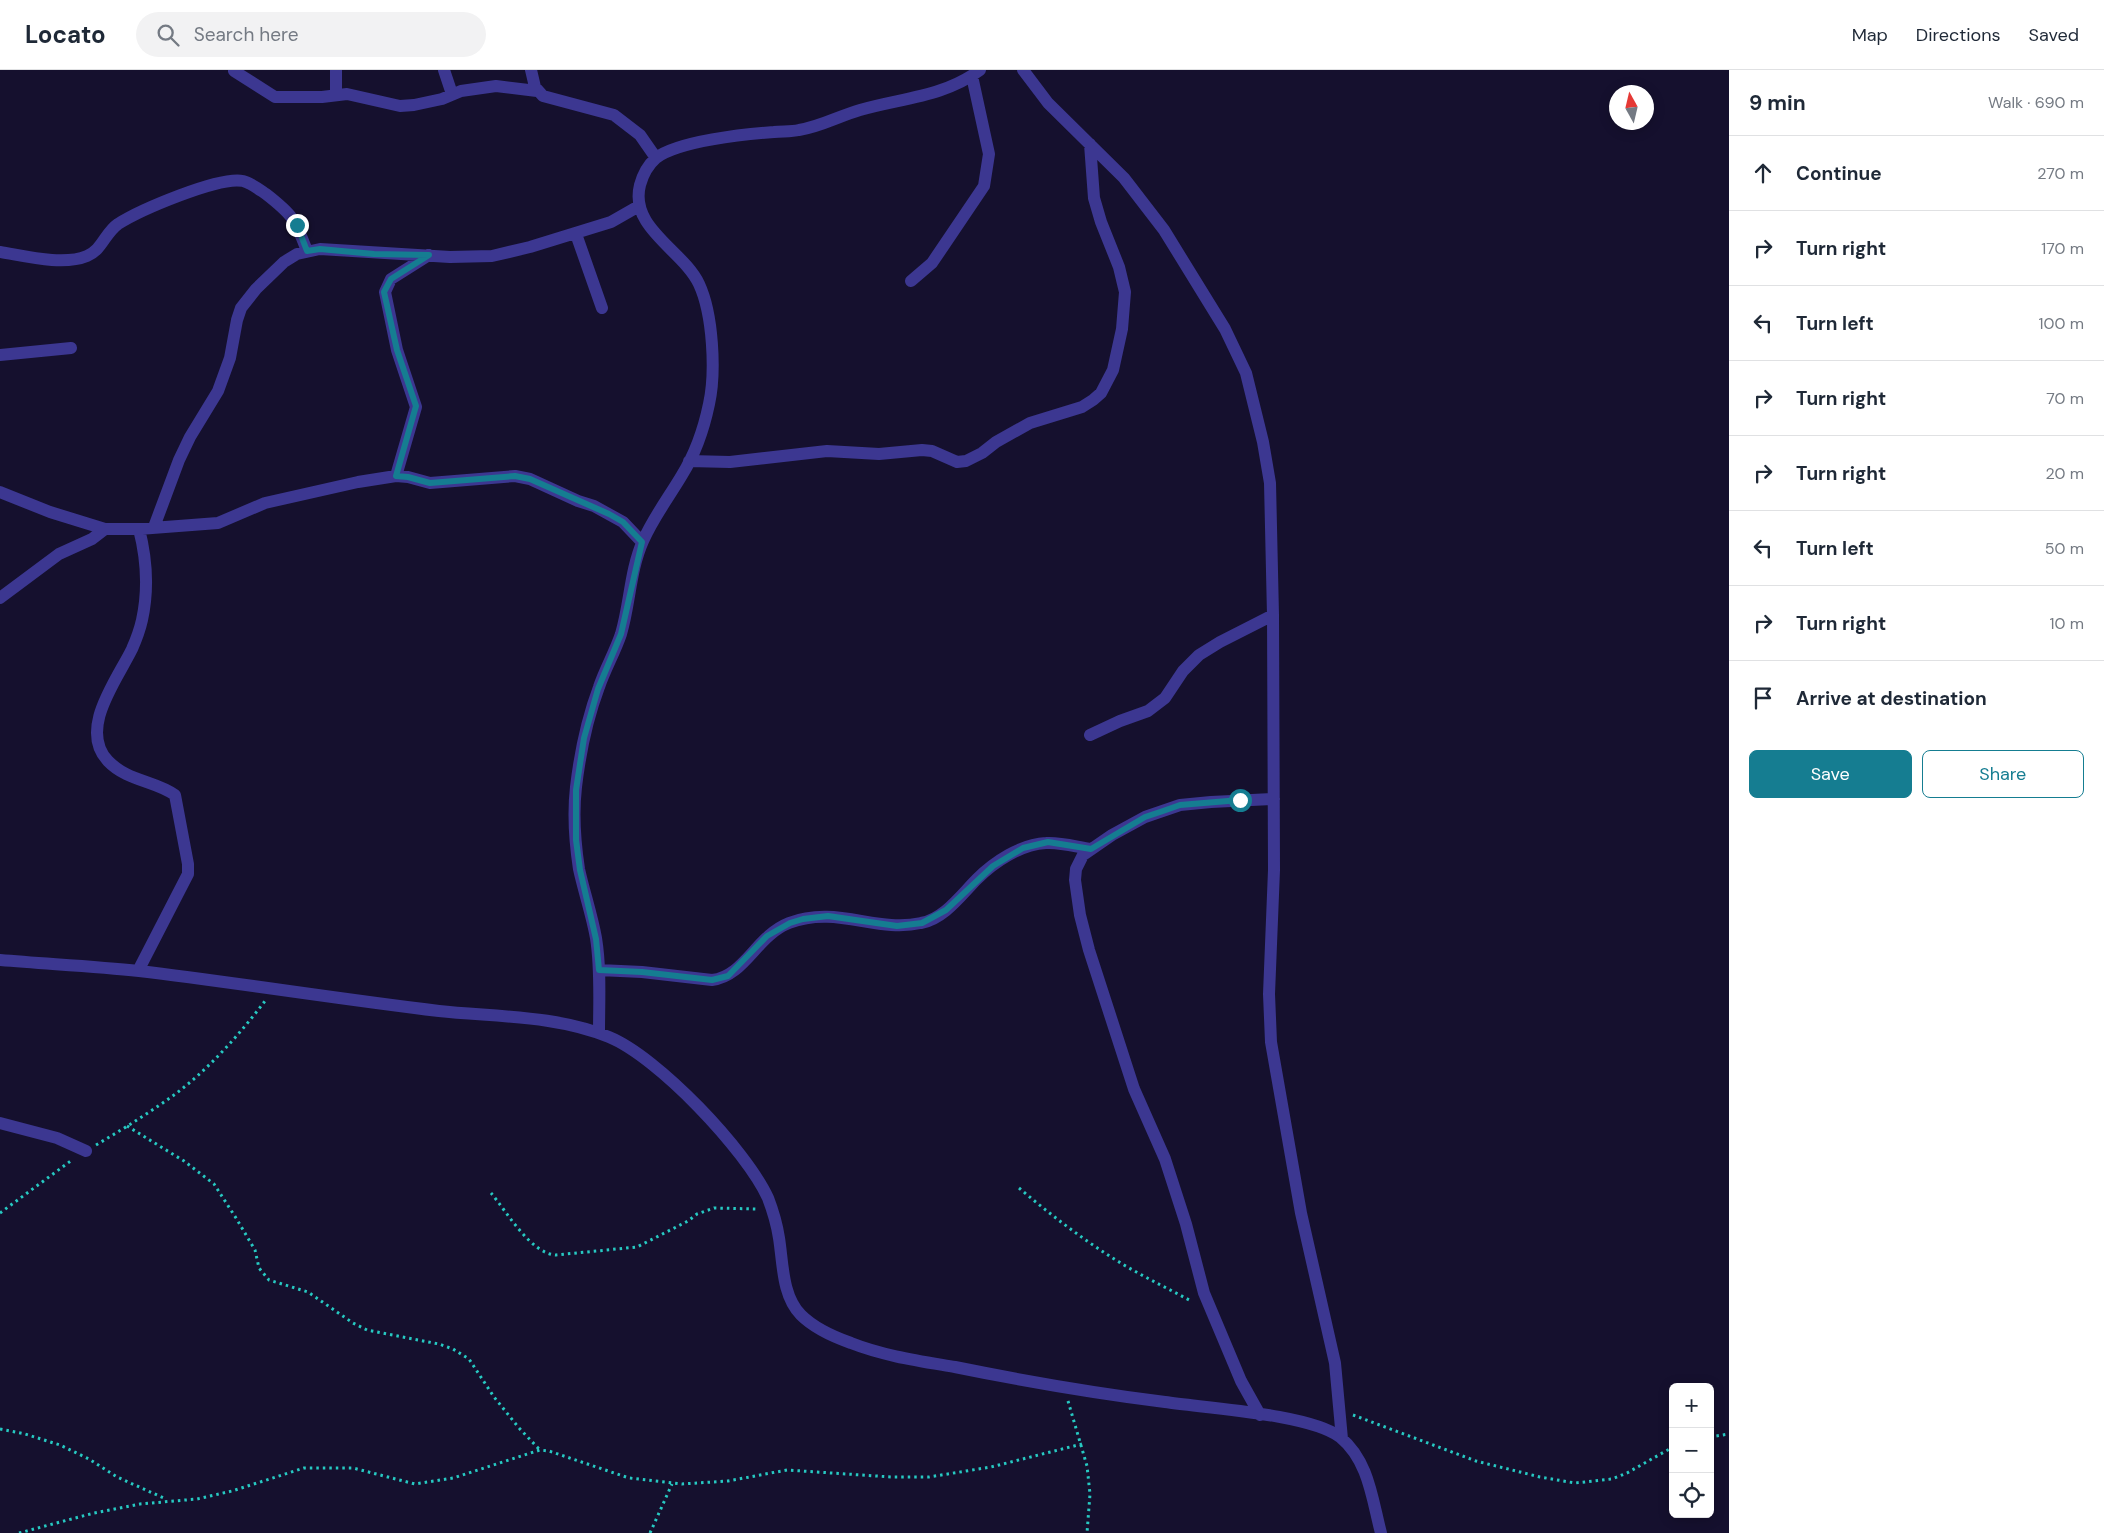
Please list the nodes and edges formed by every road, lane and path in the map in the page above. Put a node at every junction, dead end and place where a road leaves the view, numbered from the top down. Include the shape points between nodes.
1 (336, 70) edge
2 (444, 70) edge
3 (532, 70) edge
4 (1023, 70) edge
5 (234, 72) dead end
6 (976, 73) edge
7 (537, 91) junction
8 (336, 94) junction
9 (452, 94) junction
10 (1090, 144) junction
11 (656, 158) junction
12 (639, 206) junction
13 (576, 234) junction
14 (307, 251) junction
15 (0, 252) edge
16 (429, 255) junction
17 (911, 281) dead end
18 (602, 308) dead end
19 (71, 348) dead end
20 (0, 355) edge
21 (689, 462) junction
22 (396, 476) junction
23 (0, 492) edge
24 (154, 527) junction
25 (105, 529) junction
26 (139, 529) junction
27 (642, 542) junction
28 (0, 598) edge
29 (1273, 615) junction
30 (1090, 735) dead end
31 (1274, 799) junction
32 (1091, 849) junction
33 (0, 960) edge
34 (599, 970) junction
35 (138, 972) junction
36 (275, 988) junction
37 (599, 1033) junction
38 (0, 1123) edge
39 (127, 1126) junction
40 (86, 1151) junction
41 (1019, 1188) dead end
42 (491, 1193) dead end
43 (772, 1210) junction
44 (0, 1213) edge
45 (1212, 1316) junction
46 (1064, 1389) junction
47 (1339, 1408) junction
48 (1260, 1415) junction
49 (0, 1430) edge
50 (1729, 1434) edge
51 (1714, 1436) edge
52 (1342, 1439) junction
53 (1082, 1444) junction
54 (1669, 1449) edge
55 (540, 1450) junction
56 (672, 1484) junction
57 (168, 1500) junction
58 (19, 1533) edge
59 (650, 1533) edge
60 (1087, 1533) edge
61 (1381, 1533) edge

1 - 8 street
2 - 9 street
3 - 7 street
4 - 10 street via 1048,103
5 - 8 street via 275,97
6 - 11 street via 933,93 862,109 800,130 718,139 678,148
6 - 17 street via 989,154 984,186 932,263
7 - 9 street via 503,85
7 - 11 street via 547,98 614,115 640,135
8 - 9 street via 359,95 400,106 430,102
10 - 21 street via 1094,198 1125,292 1113,370 1101,394 1082,407 1030,423 966,461 957,462 922,450 879,454 827,451 730,462
10 - 29 street via 1124,178 1164,230 1246,373 1270,483
11 - 12 street via 643,176
12 - 13 street via 611,222
12 - 21 street via 641,214 685,263 699,284 707,311 712,380 709,403
13 - 16 street via 492,256
13 - 18 street
14 - 15 street via 288,211 242,181 222,183 167,199 117,225 96,251 85,257 41,259
14 - 16 street
14 - 24 street via 284,262 241,308 230,358 218,391 186,445
16 - 22 street via 391,279 384,292 397,350 416,406
19 - 20 street
21 - 27 street
22 - 24 street via 265,504 218,522
22 - 27 street via 430,483 515,476 530,479 609,514 623,522
23 - 25 street
24 - 26 street
25 - 26 street
25 - 28 street via 92,539 59,554
26 - 35 street via 148,580 145,606 134,646 99,714 97,736 100,749 118,769 138,780 167,789 175,796 188,874
27 - 34 street via 621,634 598,689 584,738 576,790 578,860 596,939
29 - 30 street via 1198,655 1183,670 1165,698 1148,711
29 - 31 street
31 - 32 street via 1180,805 1145,817
31 - 47 street via 1269,994 1271,1042 1300,1212 1335,1364
32 - 34 street via 1048,842 1023,848 993,866 946,910 922,923 897,926 828,916 790,923 767,936 736,969 721,978 712,980
32 - 45 street via 1078,861 1075,880 1089,950 1134,1089 1164,1159 1186,1224
33 - 35 street
34 - 37 street
35 - 36 street
36 - 37 street via 440,1011 541,1021
36 - 39 path via 243,1029 210,1063 176,1094
37 - 43 street via 630,1047 681,1090 722,1133 753,1173
38 - 40 street via 57,1138
39 - 40 path
39 - 55 path via 184,1160 214,1184 255,1250 259,1268 269,1280 308,1292 367,1330 439,1344 470,1359 494,1397
40 - 44 path
41 - 45 path via 1070,1229
42 - 43 path via 531,1243 546,1255 637,1247 714,1208
43 - 46 street via 779,1233 787,1289 796,1308 812,1324 853,1344 881,1352
45 - 48 street
46 - 48 street
46 - 53 path
47 - 52 street
47 - 54 path via 1476,1461 1540,1478 1575,1483 1612,1479
48 - 52 street via 1318,1426
49 - 57 path via 60,1445 117,1477
50 - 51 path
52 - 61 street via 1364,1468
53 - 56 path via 991,1467 929,1477 787,1470 728,1481
53 - 60 path via 1090,1494
55 - 56 path via 629,1478
55 - 57 path via 426,1484 354,1468 304,1468 232,1491 197,1499
56 - 59 path
57 - 58 path via 94,1513

